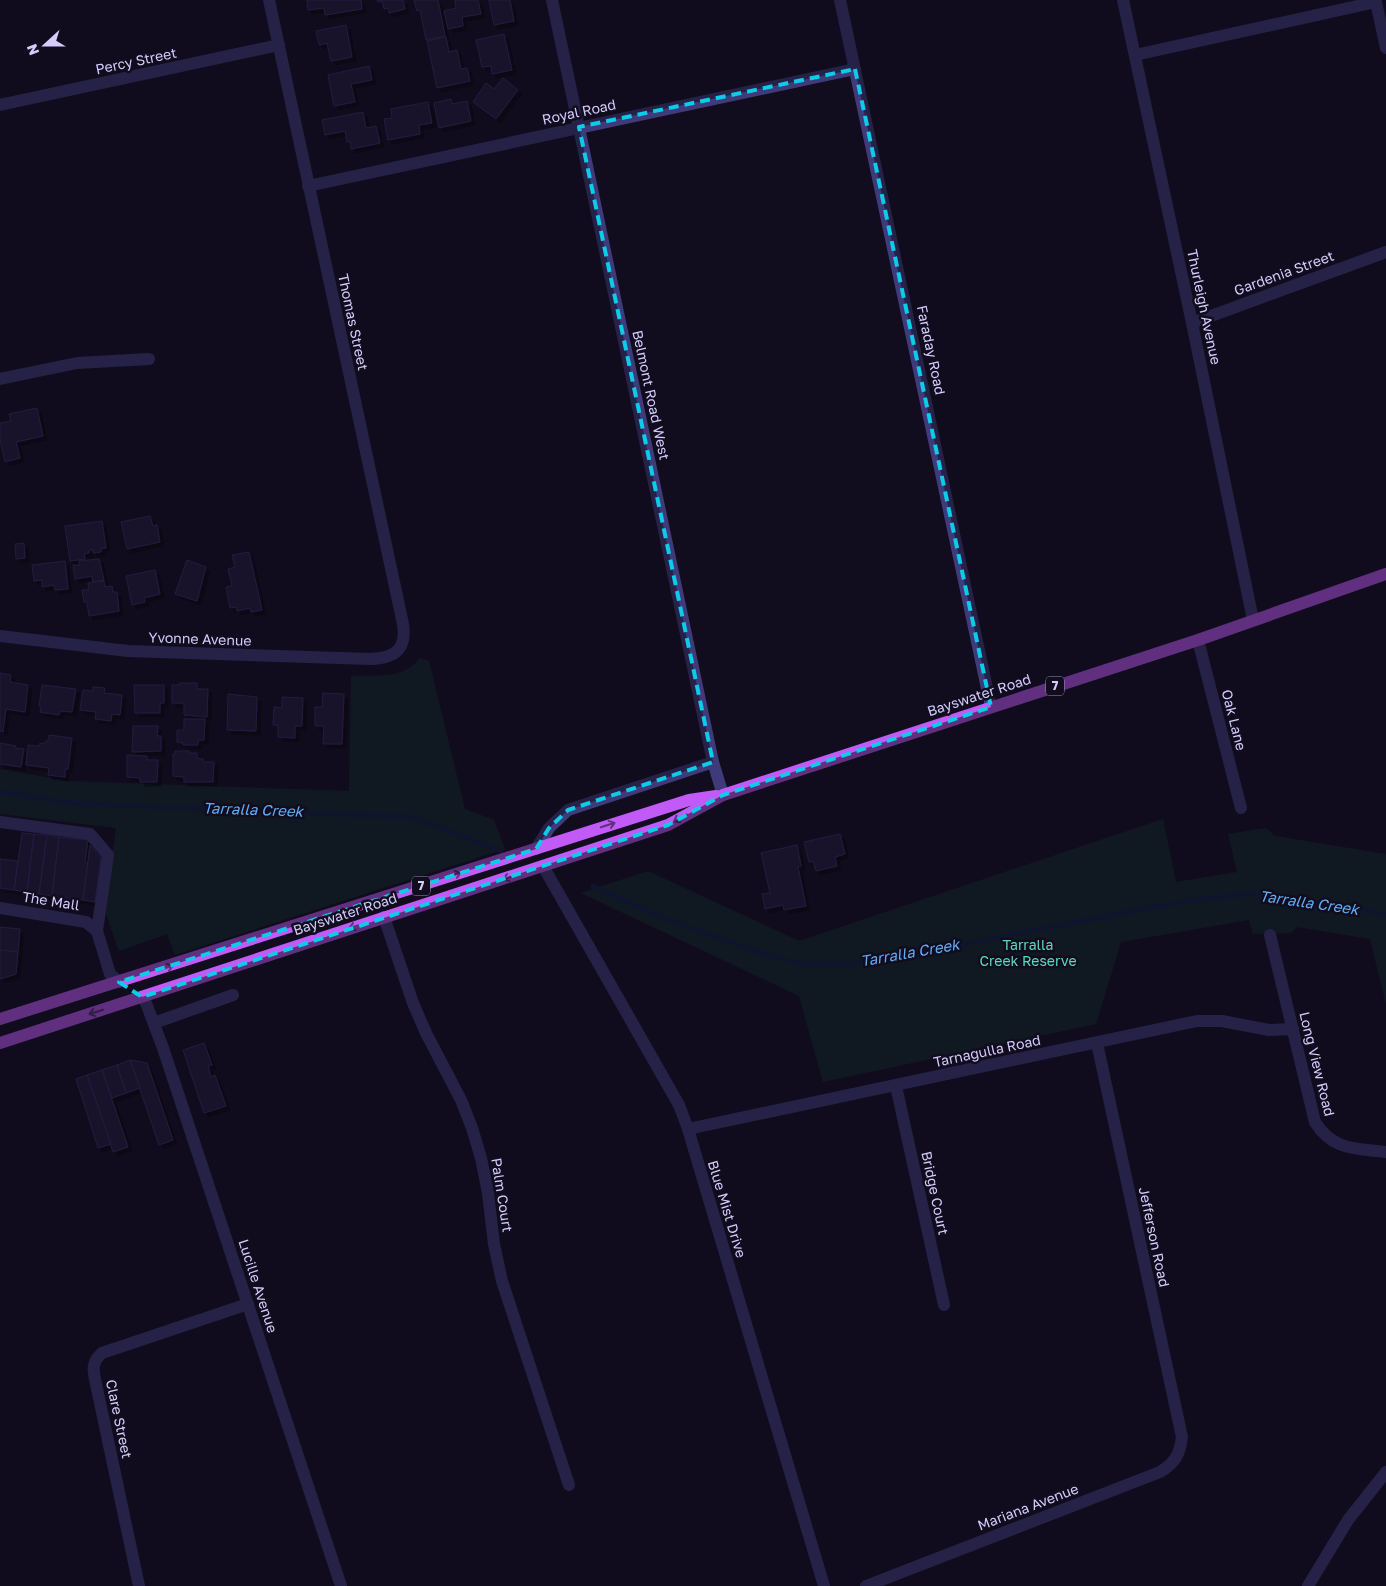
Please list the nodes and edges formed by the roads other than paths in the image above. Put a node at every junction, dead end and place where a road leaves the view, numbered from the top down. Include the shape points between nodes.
1 (269, 0) edge
2 (552, 0) edge
3 (840, 0) edge
4 (1123, 0) edge
5 (279, 46) junction
6 (1386, 48) edge
7 (1135, 55) junction
8 (855, 69) junction
9 (0, 105) edge
10 (579, 127) junction
11 (308, 186) junction
12 (1386, 252) edge
13 (1192, 323) junction
14 (149, 359) dead end
15 (0, 379) edge
16 (1386, 574) edge
17 (1254, 620) junction
18 (0, 636) edge
19 (1198, 640) junction
20 (399, 650) joint
21 (992, 707) junction
22 (713, 762) junction
23 (723, 795) junction
24 (1241, 808) dead end
25 (0, 822) edge
26 (536, 849) junction
27 (542, 866) junction
28 (0, 908) edge
29 (384, 917) junction
30 (97, 931) junction
31 (1270, 935) dead end
32 (119, 982) junction
33 (233, 995) dead end
34 (142, 997) junction
35 (0, 1019) edge
36 (154, 1023) junction
37 (1293, 1029) junction
38 (0, 1043) edge
39 (1097, 1043) junction
40 (896, 1086) junction
41 (688, 1129) junction
42 (1386, 1152) edge
43 (248, 1304) junction
44 (944, 1306) dead end
45 (1182, 1437) joint
46 (1386, 1472) edge
47 (569, 1486) dead end
48 (139, 1586) edge
49 (341, 1586) edge
50 (824, 1586) edge
51 (866, 1586) edge
52 (1308, 1586) edge

1 - 5 street, Thomas Street
2 - 10 street, Belmont Road West
3 - 8 street, Faraday Road
4 - 7 street, Thurleigh Avenue
5 - 9 street, Percy Street
5 - 11 street, Thomas Street
6 - 7 street via 1376,2
7 - 13 street, Thurleigh Avenue
8 - 10 street, Royal Road
8 - 21 street, Faraday Road
10 - 11 street, Royal Road
10 - 22 street, Belmont Road West
11 - 20 street, Thomas Street via 403,624 403,642
12 - 13 street, Gardenia Street
13 - 17 street, Thurleigh Avenue
14 - 15 street via 77,363
16 - 17 main road, Bayswater Road / 7
17 - 19 main road, Bayswater Road / 7
18 - 20 street, Yvonne Avenue via 128,652 371,659
19 - 21 main road, Bayswater Road / 7
19 - 24 street, Oak Lane
21 - 23 main road, Bayswater Road / 7
22 - 23 street, Belmont Road West
22 - 26 street via 560,809
26 -> 23 main road, Bayswater Road / 7 via 688,800
23 -> 27 main road, Bayswater Road / 7 via 668,825
25 - 30 street via 90,834 108,855
26 - 27 main road
32 -> 26 main road, Bayswater Road / 7
27 -> 29 main road, Bayswater Road / 7
27 - 41 street, Blue Mist Drive via 679,1105
28 - 30 street, The Mall via 86,922
29 -> 34 main road, Bayswater Road / 7
29 - 47 street, Palm Court via 413,1003 472,1128 486,1184 502,1281
30 - 32 street via 110,974
31 - 37 street, Long View Road
32 - 34 main road
32 - 35 main road, Bayswater Road / 7
33 - 36 street
34 - 36 street, Lucille Avenue
34 -> 38 main road, Bayswater Road / 7
36 - 43 street, Lucille Avenue
37 - 39 street, Tarnagulla Road via 1269,1030 1222,1021 1197,1021
37 - 42 street, Long View Road via 1315,1122 1321,1132 1339,1145
39 - 40 street, Tarnagulla Road
39 - 45 street, Jefferson Road
40 - 41 street, Tarnagulla Road
40 - 44 street, Bridge Court
41 - 50 street, Blue Mist Drive
43 - 48 street, Clare Street via 102,1353 95,1359 93,1370
43 - 49 street, Lucille Avenue
45 - 51 street, Mariana Avenue via 1174,1463 1160,1472
46 - 52 street via 1348,1520

